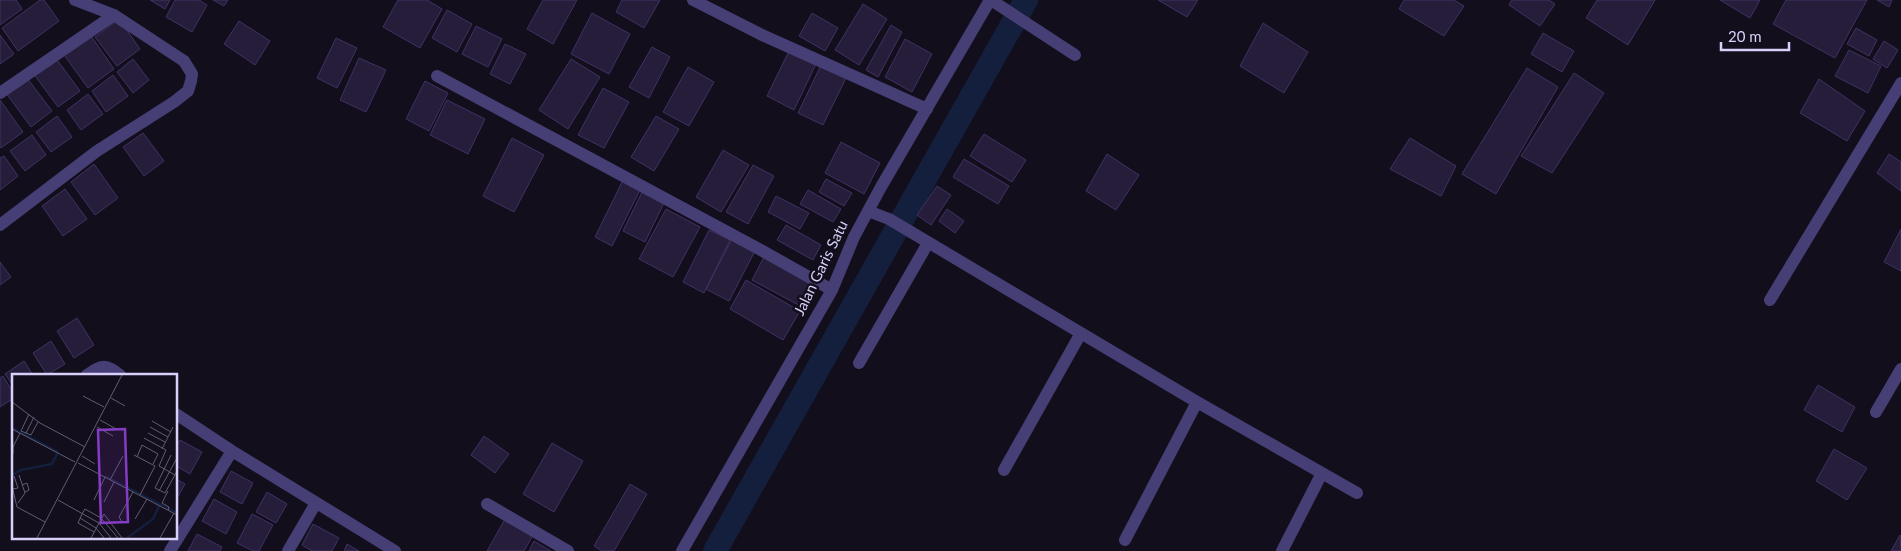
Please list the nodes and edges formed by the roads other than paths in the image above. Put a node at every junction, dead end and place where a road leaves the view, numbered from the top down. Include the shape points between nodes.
1 (75, 0) edge
2 (693, 0) edge
3 (990, 0) edge
4 (108, 8) edge
5 (1075, 56) dead end
6 (437, 76) dead end
7 (1901, 83) edge
8 (0, 93) edge
9 (927, 109) junction
10 (868, 211) junction
11 (0, 225) edge
12 (928, 244) junction
13 (832, 290) junction
14 (1770, 300) dead end
15 (1081, 333) junction
16 (859, 362) dead end
17 (1901, 369) edge
18 (90, 374) edge
19 (119, 374) edge
20 (1197, 402) junction
21 (1876, 412) dead end
22 (178, 415) edge
23 (232, 451) junction
24 (1004, 470) dead end
25 (1322, 473) junction
26 (1357, 493) dead end
27 (316, 503) junction
28 (487, 504) dead end
29 (1125, 540) dead end
30 (170, 551) edge
31 (288, 551) edge
32 (395, 551) edge
33 (568, 551) edge
34 (682, 551) edge
35 (1282, 551) edge

1 - 4 street
2 - 9 street via 762,35
3 - 5 street
3 - 9 street, Jalan Garis Satu
4 - 8 street
4 - 11 street via 189,66 192,74 188,91 97,151
6 - 13 street
7 - 14 street
9 - 10 street, Jalan Garis Satu
10 - 12 street via 889,219
10 - 13 street, Jalan Garis Satu
12 - 15 street
12 - 16 street
13 - 34 street, Jalan Garis Satu
15 - 20 street
15 - 24 street
17 - 21 street
18 - 19 street via 108,366
20 - 25 street
20 - 29 street
22 - 23 street
23 - 27 street
23 - 30 street
25 - 26 street
25 - 35 street
27 - 31 street
27 - 32 street
28 - 33 street

